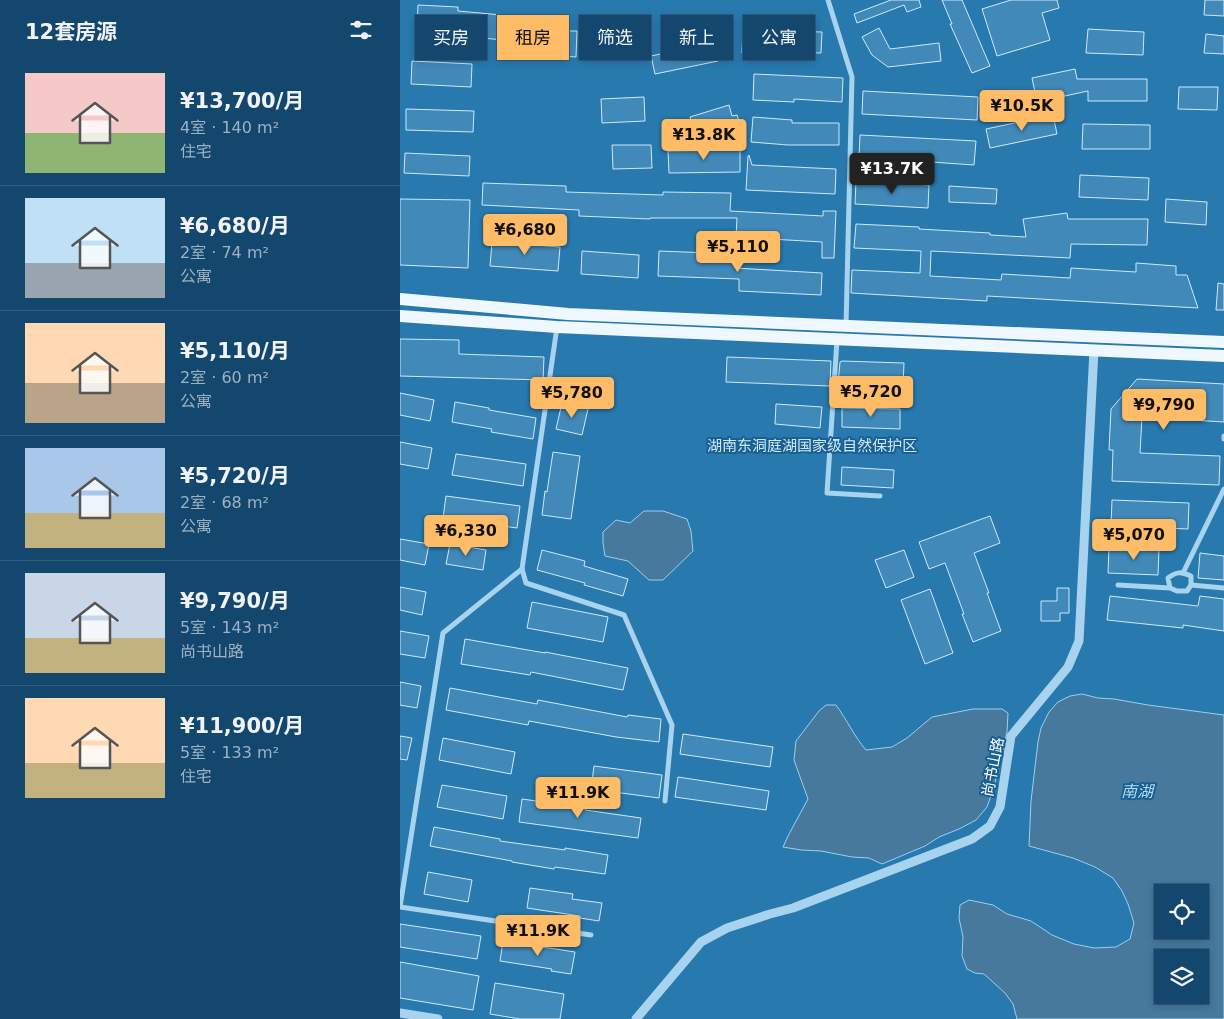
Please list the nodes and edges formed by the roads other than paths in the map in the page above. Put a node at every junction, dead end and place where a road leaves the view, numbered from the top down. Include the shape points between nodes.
1 (828, 0) edge
2 (400, 299) edge
3 (400, 316) edge
4 (846, 326) junction
5 (557, 327) junction
6 (837, 339) junction
7 (1224, 342) edge
8 (1094, 350) junction
9 (1224, 356) edge
10 (1224, 489) edge
11 (880, 496) dead end
12 (522, 569) junction
13 (1183, 573) junction
14 (1118, 585) dead end
15 (1191, 585) junction
16 (1170, 588) junction
17 (1224, 588) edge
18 (665, 801) dead end
19 (591, 935) dead end
20 (400, 1013) edge
21 (438, 1019) edge
22 (636, 1019) edge

1 - 4 street via 852,77
2 - 4 main road via 568,314
3 - 5 main road
4 - 7 main road
5 - 6 main road
5 - 12 street
6 - 8 main road
6 - 11 street via 827,493
8 - 9 main road
8 - 22 street, 尚书山路 via 1079,641 1068,667 1011,736 1000,807 990,826 963,843 794,908 727,928 701,942
10 - 13 street
12 - 18 street via 526,583 624,615 672,725
12 - 19 street via 443,633 400,907
13 - 15 street via 1191,576
13 - 16 street via 1174,573 1168,578
14 - 16 street
15 - 16 street via 1187,591
15 - 17 street
20 - 21 street

